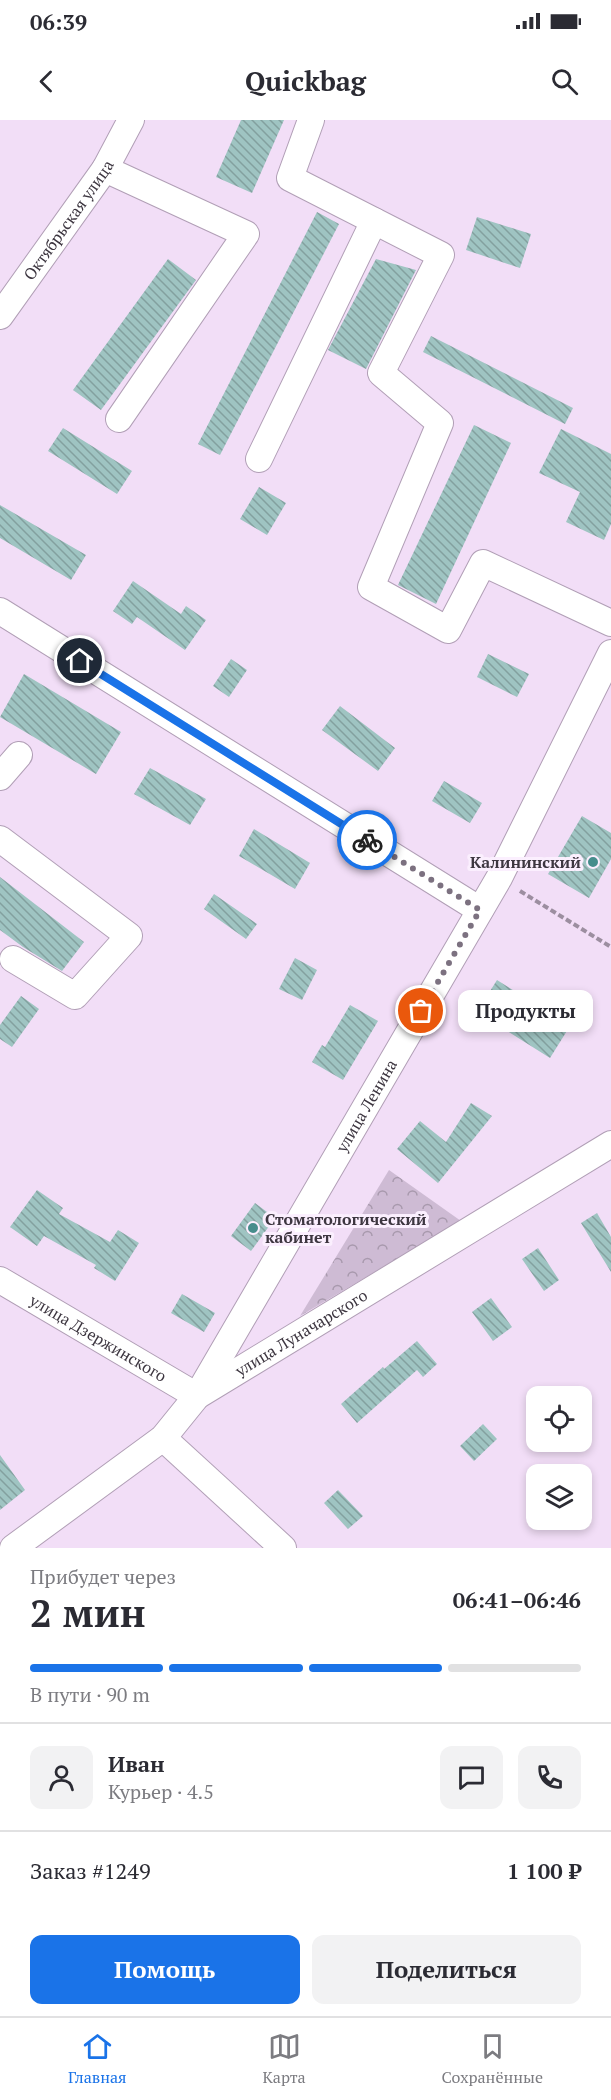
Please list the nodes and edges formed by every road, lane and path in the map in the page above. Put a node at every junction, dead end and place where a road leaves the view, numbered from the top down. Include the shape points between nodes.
1 (131, 120) edge
2 (311, 120) edge
3 (105, 169) junction
4 (374, 220) junction
5 (0, 316) edge
6 (119, 419) dead end
7 (259, 459) dead end
8 (0, 611) edge
9 (611, 623) edge
10 (611, 653) edge
11 (19, 755) dead end
12 (0, 777) edge
13 (0, 840) edge
14 (499, 878) junction
15 (480, 910) junction
16 (611, 947) edge
17 (13, 959) dead end
18 (611, 1144) edge
19 (0, 1280) edge
20 (197, 1396) junction
21 (163, 1438) junction
22 (13, 1548) edge
23 (283, 1548) edge

1 - 3 street, Октябрьская улица
2 - 4 street via 290,178
3 - 5 street, Октябрьская улица
3 - 6 street via 246,234
4 - 7 street
4 - 9 street via 441,255 381,372 440,423 371,587 448,630 483,563
8 - 15 street
10 - 14 street, улица Ленина
11 - 12 street
13 - 17 street via 129,936 75,996
14 - 15 street, улица Ленина
14 - 16 path
15 - 20 street, улица Ленина
18 - 20 street, улица Луначарского
19 - 20 street, улица Дзержинского
20 - 21 street, улица Луначарского
21 - 22 street, улица Луначарского
21 - 23 street

